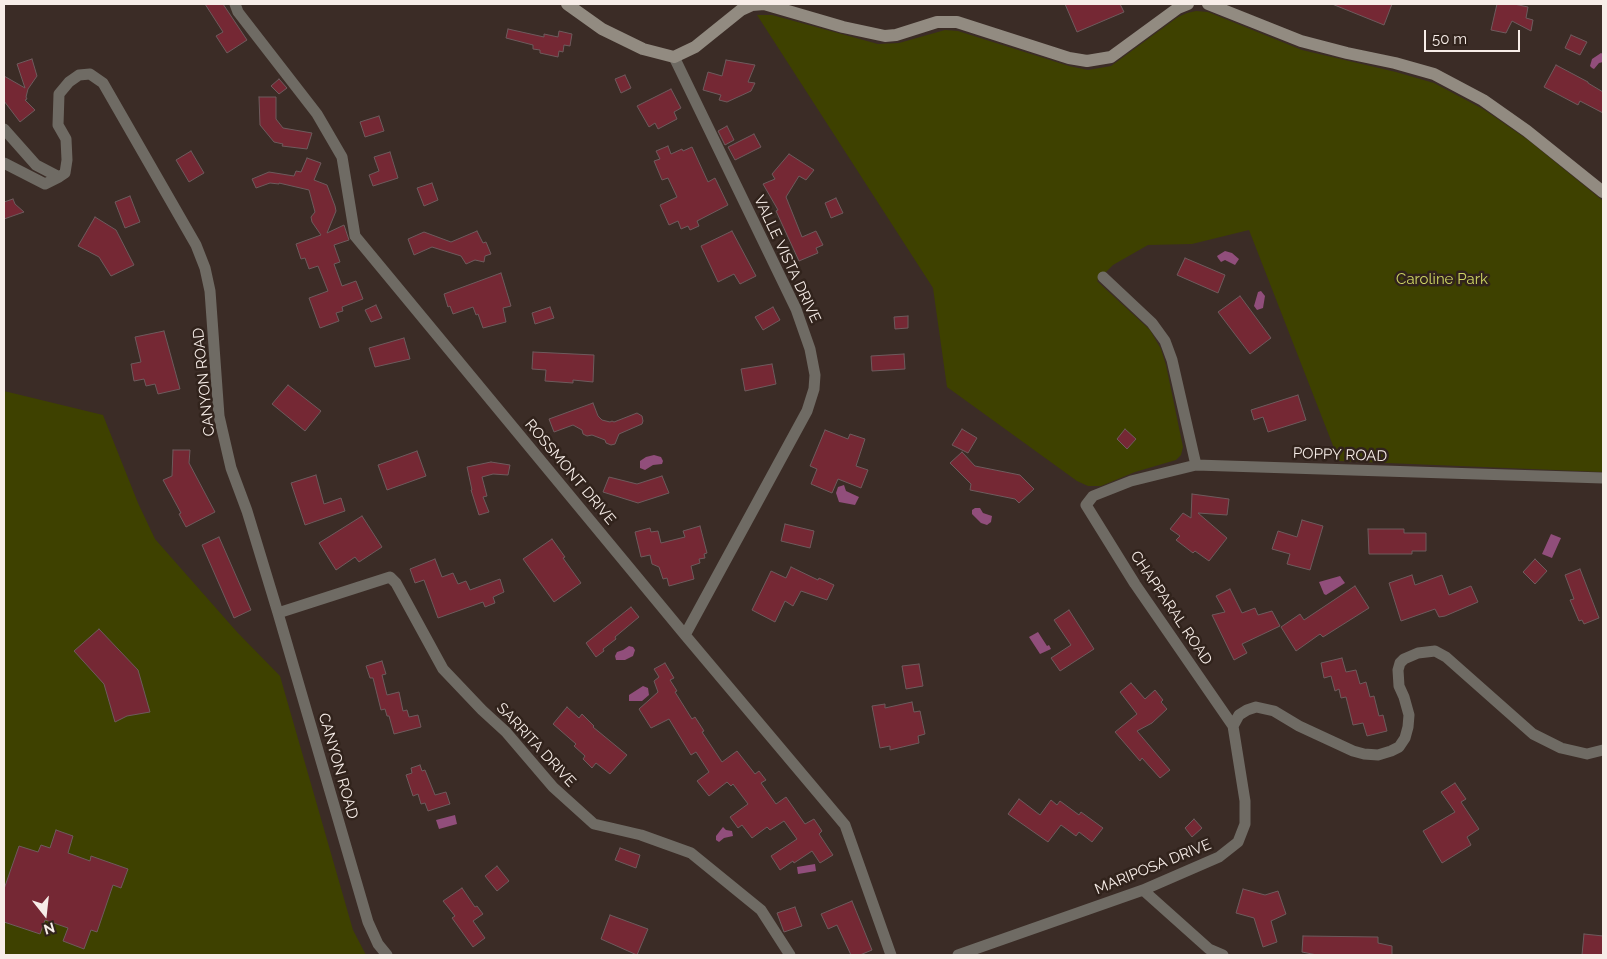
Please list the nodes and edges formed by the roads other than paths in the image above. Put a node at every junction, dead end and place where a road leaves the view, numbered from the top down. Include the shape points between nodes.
1 (235, 4) edge
2 (567, 4) edge
3 (1188, 4) edge
4 (1208, 4) edge
5 (674, 57) junction
6 (4, 129) edge
7 (4, 162) edge
8 (60, 177) junction
9 (1603, 192) edge
10 (1103, 277) dead end
11 (1196, 465) junction
12 (1603, 478) edge
13 (1086, 505) joint
14 (278, 613) junction
15 (685, 635) junction
16 (1233, 726) junction
17 (1603, 750) edge
18 (1143, 890) junction
19 (387, 955) edge
20 (790, 955) edge
21 (891, 955) edge
22 (958, 955) edge
23 (1223, 955) edge

1 - 15 street, ROSSMONT DRIVE via 317,114 342,157 355,236
2 - 5 street via 602,29 643,49
3 - 5 street via 1110,57 1094,61 1069,58 957,22 937,22 885,36 764,4 741,10 695,47
4 - 9 street via 1301,41 1434,74 1483,100
5 - 15 street, VALLE VISTA DRIVE via 796,309 815,375 807,411
6 - 8 street via 36,166
7 - 8 street via 45,184
8 - 14 street, CANYON ROAD via 65,172 67,160 66,139 58,125 58,94 79,75 90,74 103,83 196,245 205,268 210,291 219,416 231,468
10 - 11 street via 1152,323 1165,341
11 - 12 street, POPPY ROAD
11 - 13 street, POPPY ROAD via 1105,490 1093,496
13 - 16 street, CHAPPARAL ROAD via 1135,584
14 - 19 street, CANYON ROAD via 368,922
14 - 20 street, SARRITA DRIVE via 390,577 444,669 506,732 553,787 594,824 641,835 691,853 761,910
15 - 21 street, ROSSMONT DRIVE via 845,824
16 - 17 street via 1239,715 1247,710 1266,708 1353,751 1378,755 1392,751 1405,738 1408,727 1409,715 1397,678 1400,663 1418,653 1435,651 1534,734 1561,748 1587,754
16 - 18 street, MARIPOSA DRIVE via 1245,801 1245,824 1238,842 1219,857
18 - 22 street, MARIPOSA DRIVE
18 - 23 street via 1209,949

